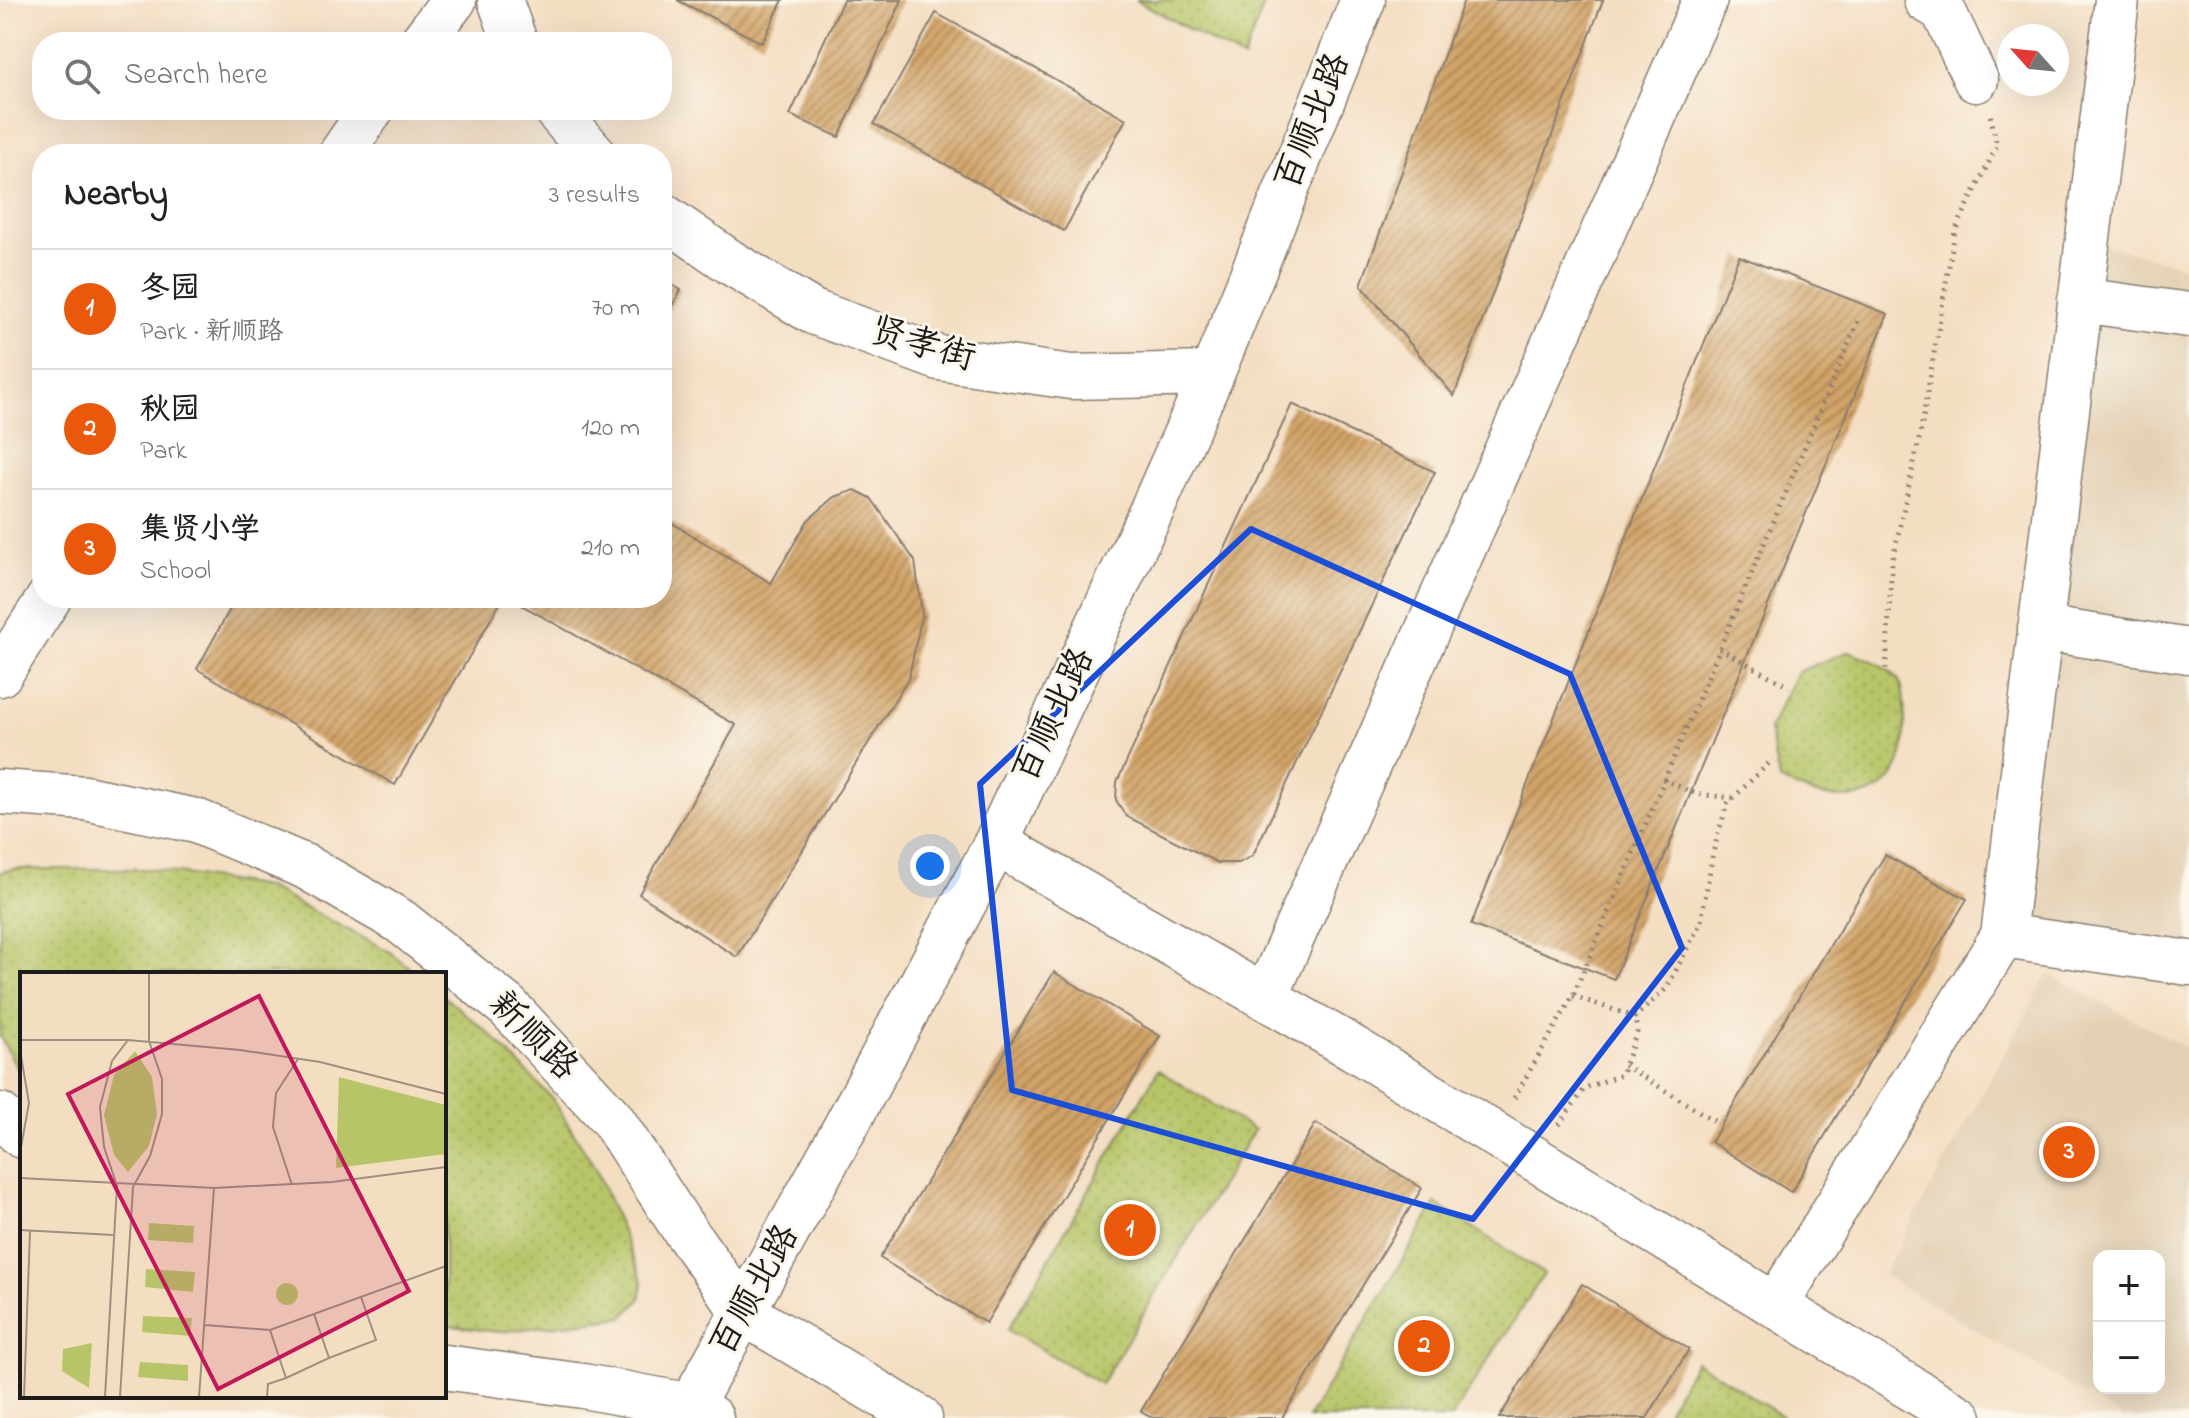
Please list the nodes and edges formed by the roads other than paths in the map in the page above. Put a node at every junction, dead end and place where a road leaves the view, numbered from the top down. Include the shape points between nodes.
1 (454, 0) edge
2 (500, 0) edge
3 (1363, 0) edge
4 (1705, 0) edge
5 (1926, 0) edge
6 (2117, 0) edge
7 (430, 32) edge
8 (511, 32) edge
9 (1976, 80) road end
10 (364, 120) edge
11 (565, 120) edge
12 (348, 144) edge
13 (585, 144) edge
14 (672, 222) edge
15 (2080, 300) junction
16 (2189, 315) edge
17 (1212, 374) junction
18 (43, 608) edge
19 (2040, 628) junction
20 (2189, 651) edge
21 (0, 674) edge
22 (0, 792) edge
23 (996, 843) junction
24 (2003, 936) junction
25 (2189, 963) edge
26 (1266, 997) junction
27 (0, 1115) edge
28 (20, 1134) edge
29 (1776, 1305) junction
30 (744, 1313) junction
31 (446, 1367) edge
32 (696, 1414) edge
33 (920, 1418) edge
34 (1960, 1418) edge

1 - 7 street
2 - 8 street
3 - 17 street, 百顺北路
4 - 26 street
5 - 9 street via 1943,10
6 - 15 street
10 - 12 street
11 - 13 street
14 - 17 street, 贤孝街 via 813,312 939,358 1071,377
15 - 16 street
15 - 19 street
17 - 23 street, 百顺北路
18 - 21 street
19 - 20 street
19 - 24 street
22 - 30 street, 新顺路 via 85,798 196,821 306,867 400,921 508,1007 612,1119
23 - 26 street
23 - 30 street, 百顺北路
24 - 25 street
24 - 29 street
26 - 29 street
27 - 28 street
29 - 34 street
30 - 32 street, 百顺北路
30 - 33 street, 新顺路
31 - 32 street via 583,1386

